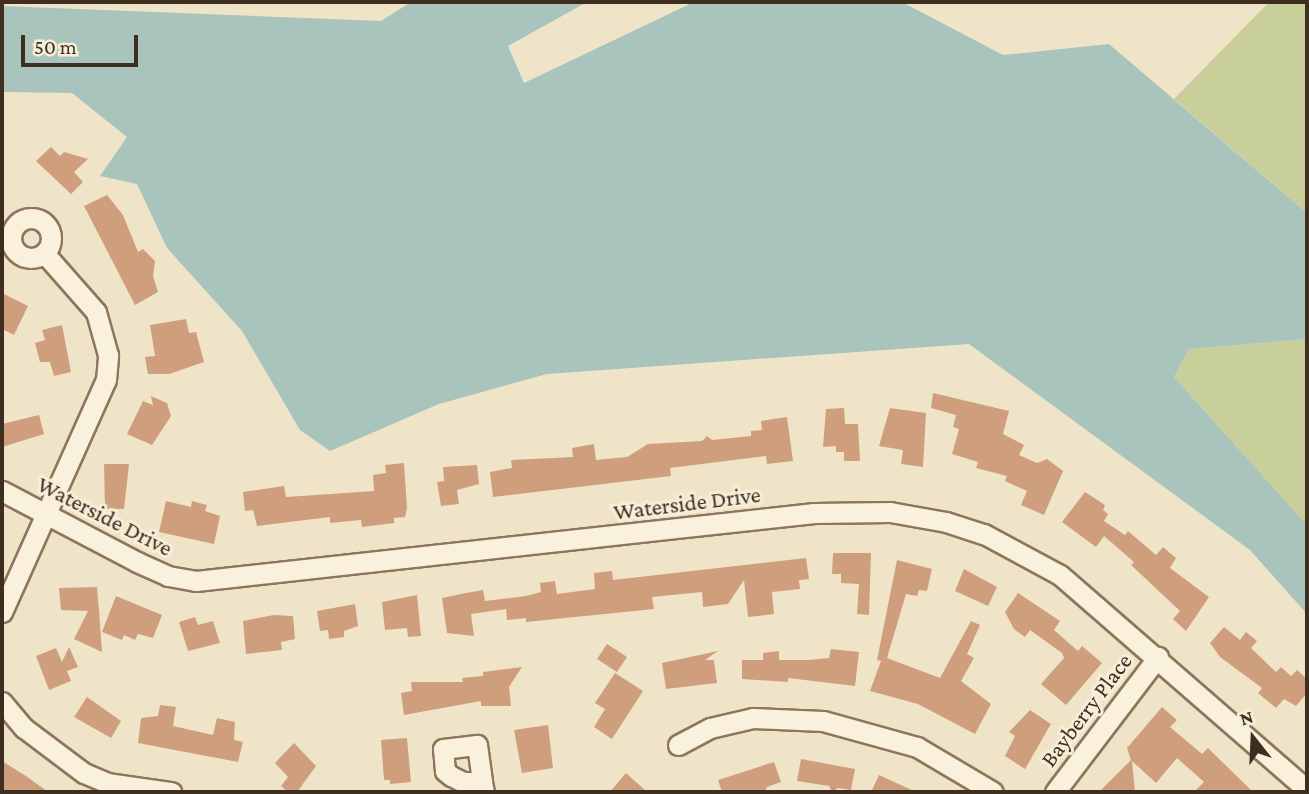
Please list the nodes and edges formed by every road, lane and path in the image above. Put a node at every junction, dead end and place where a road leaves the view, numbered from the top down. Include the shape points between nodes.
1 (46, 255) dead end
2 (2, 491) edge
3 (46, 514) junction
4 (2, 612) edge
5 (1158, 657) junction
6 (2, 702) edge
7 (678, 745) dead end
8 (1307, 790) edge
9 (171, 792) edge
10 (993, 792) edge
11 (1055, 792) edge

1 - 3 street via 96,312 108,355 101,393
2 - 3 street, Waterside Drive
3 - 4 street
3 - 5 street, Waterside Drive via 168,576 217,582 814,513 890,512 984,534 1035,559 1088,596
5 - 8 street, Waterside Drive
5 - 11 street, Bayberry Place
6 - 9 street via 24,729 83,773 107,783
7 - 10 street via 710,728 754,718 824,721 917,747

